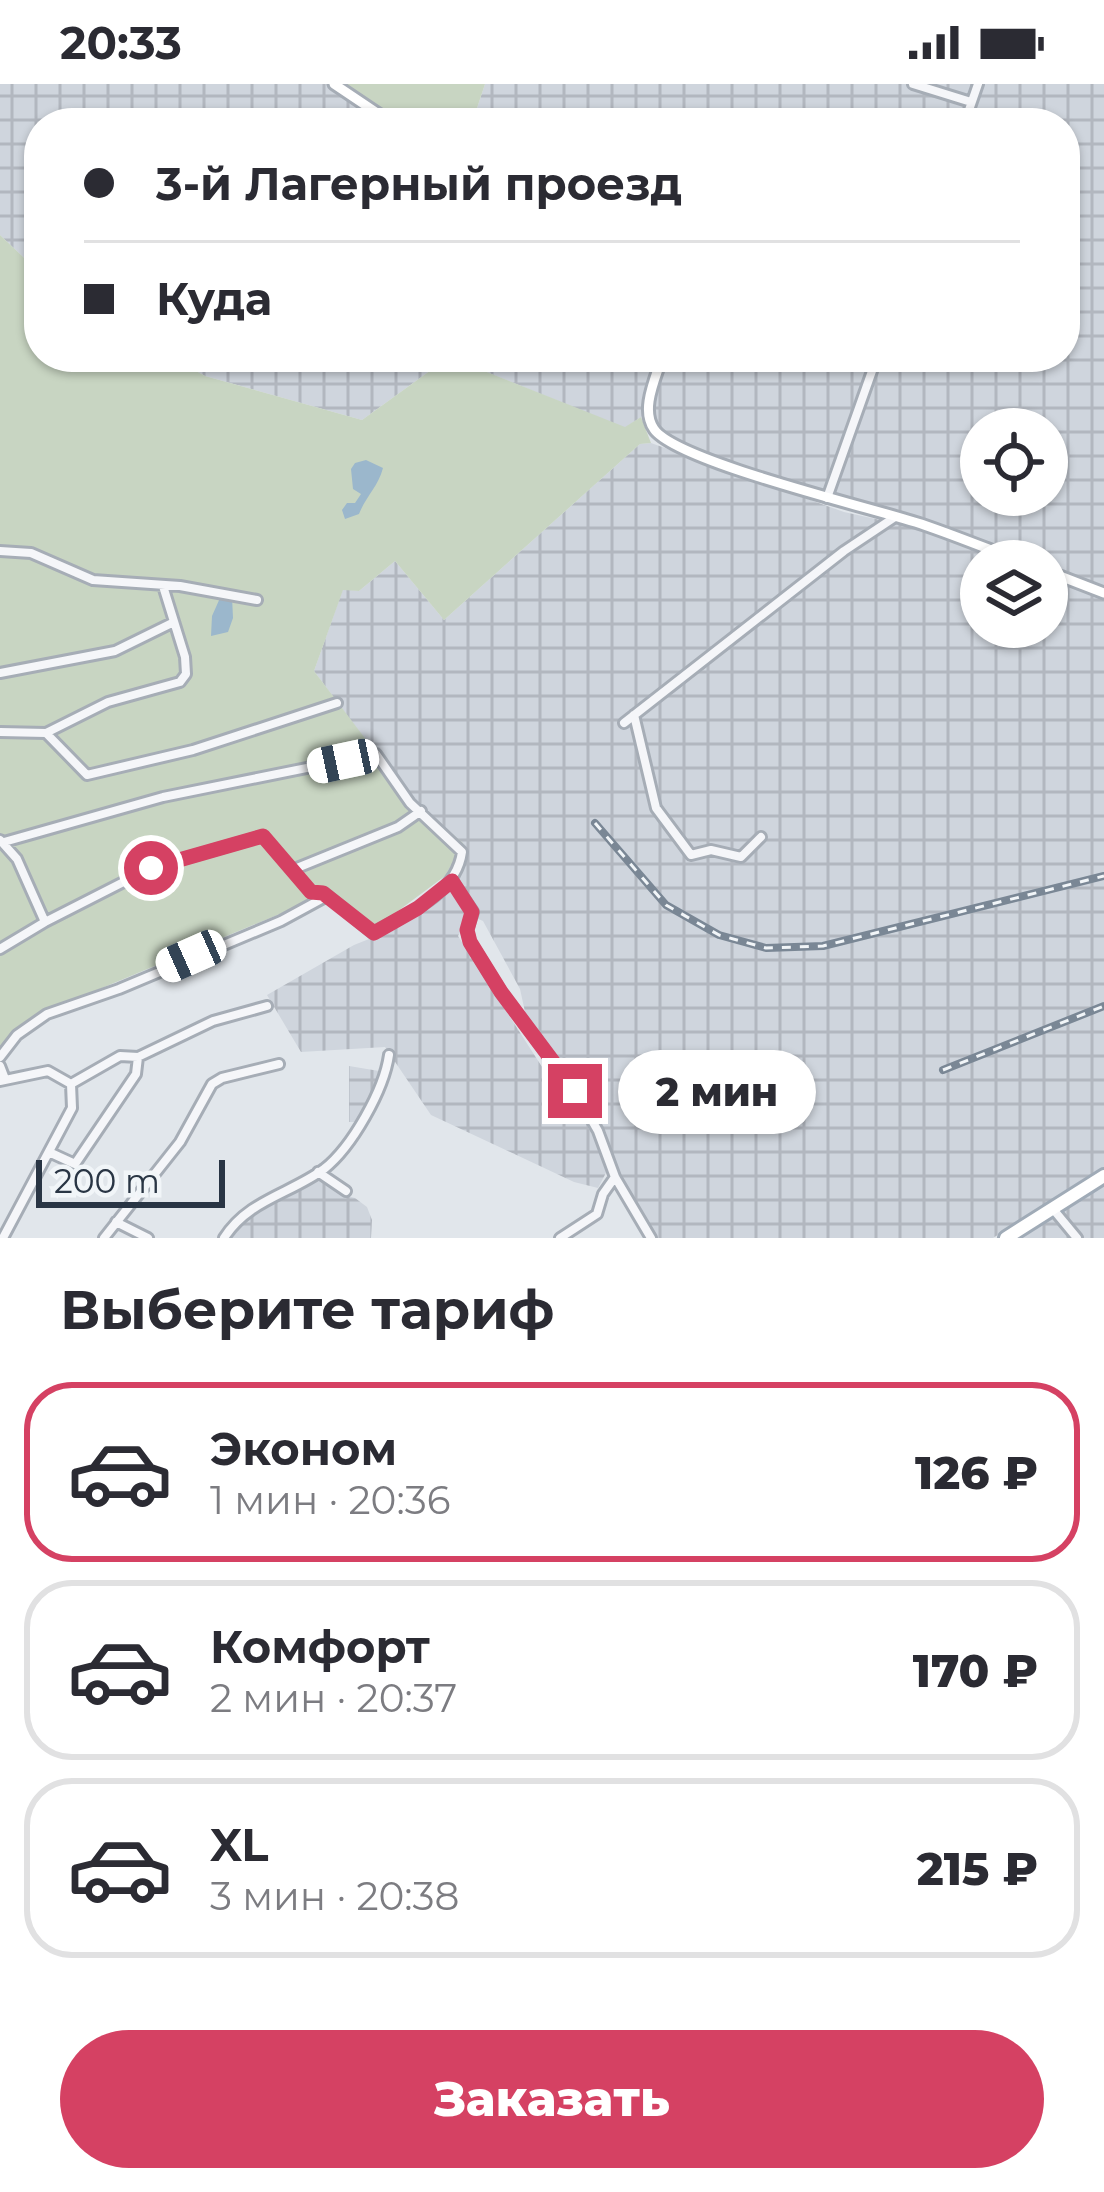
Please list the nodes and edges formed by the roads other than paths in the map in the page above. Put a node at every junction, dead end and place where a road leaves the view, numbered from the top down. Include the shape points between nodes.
1 (334, 84) edge
2 (914, 84) edge
3 (978, 84) edge
4 (370, 108) edge
5 (658, 372) edge
6 (872, 372) edge
7 (827, 499) junction
8 (896, 517) junction
9 (961, 540) edge
10 (0, 551) edge
11 (1068, 580) edge
12 (163, 586) junction
13 (1104, 593) edge
14 (257, 600) dead end
15 (174, 622) junction
16 (0, 673) edge
17 (337, 703) dead end
18 (634, 715) junction
19 (624, 723) dead end
20 (0, 732) edge
21 (46, 733) junction
22 (421, 812) junction
23 (761, 836) dead end
24 (2, 841) edge
25 (292, 870) junction
26 (452, 881) junction
27 (328, 896) junction
28 (44, 924) junction
29 (0, 949) edge
30 (267, 1006) dead end
31 (389, 1055) dead end
32 (139, 1057) junction
33 (0, 1062) edge
34 (279, 1064) dead end
35 (3, 1080) edge
36 (71, 1084) junction
37 (50, 1153) junction
38 (318, 1172) junction
39 (615, 1177) junction
40 (1104, 1177) edge
41 (346, 1191) dead end
42 (1052, 1208) junction
43 (116, 1222) junction
44 (2, 1238) edge
45 (104, 1238) edge
46 (148, 1238) edge
47 (224, 1238) edge
48 (560, 1238) edge
49 (651, 1238) edge
50 (1006, 1238) edge
51 (1077, 1238) edge

1 - 4 street
2 - 3 street via 970,108
5 - 7 street via 648,410 658,434
6 - 7 street
7 - 8 street
8 - 9 street
8 - 18 street
10 - 12 street via 31,553 93,580
11 - 13 street
12 - 14 street
12 - 15 street
15 - 16 street via 115,651
15 - 21 street via 185,657 180,682 108,702
17 - 21 street via 87,775
18 - 19 street
18 - 23 street via 656,808 692,855 741,857
20 - 21 street
22 - 24 street via 376,754 163,797
22 - 25 street
22 - 26 street via 462,852
24 - 28 street
25 - 27 street via 311,892
25 - 28 street via 263,836 253,838 151,868
26 - 27 street via 374,933
26 - 39 street via 472,912 470,942 575,1091
27 - 33 street via 46,1014 17,1035
28 - 29 street
30 - 32 street via 213,1021
31 - 38 street via 383,1086
32 - 36 street via 120,1056
32 - 37 street via 136,1074 75,1164
33 - 35 street
34 - 43 street via 212,1084 180,1142
35 - 36 street via 48,1071
36 - 37 street via 72,1108
37 - 44 street
38 - 41 street
38 - 47 street via 241,1217
39 - 48 street via 597,1214
39 - 49 street
40 - 42 main road
42 - 50 main road
42 - 51 street
43 - 45 street
43 - 46 street

